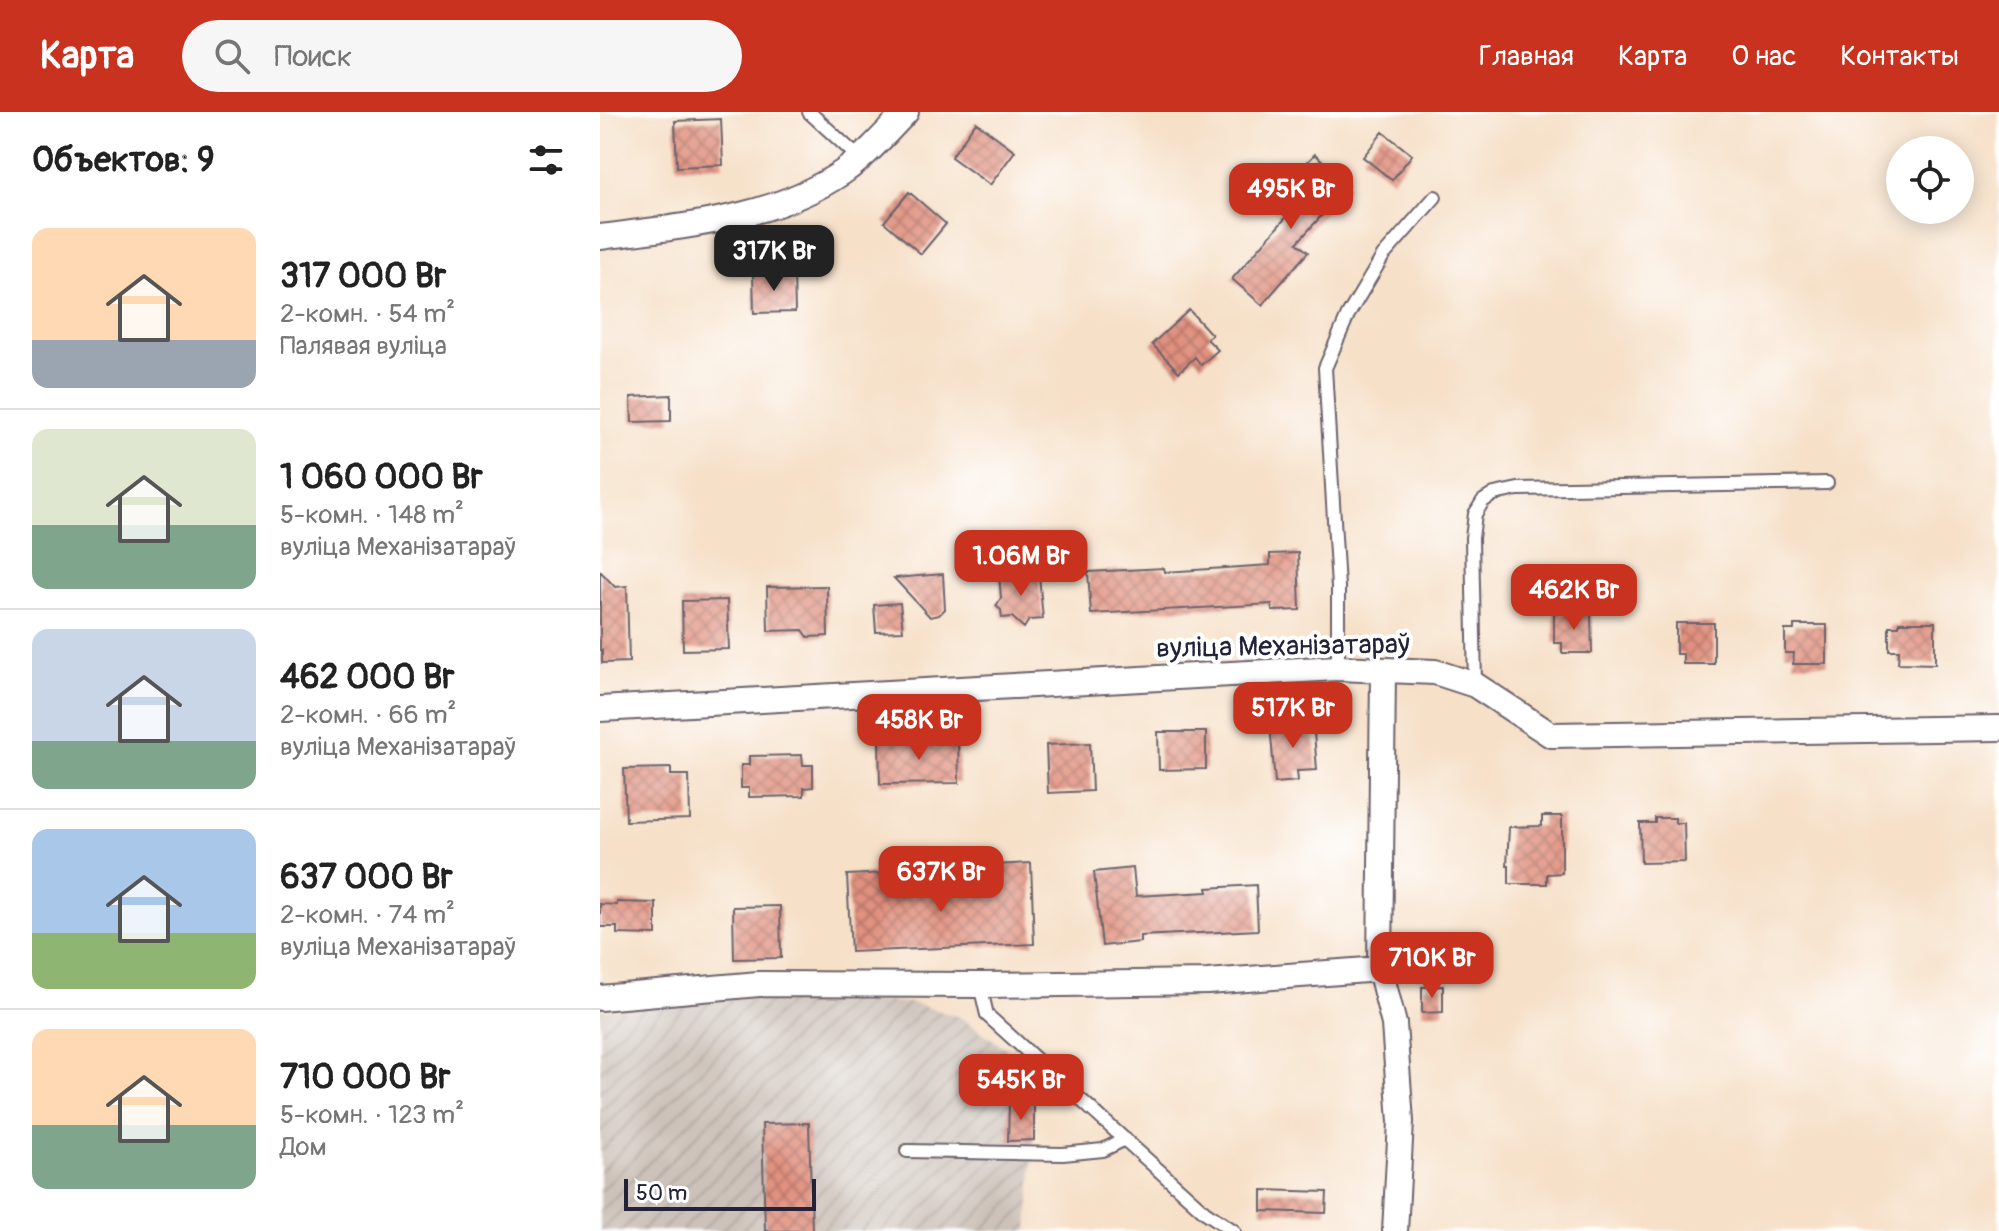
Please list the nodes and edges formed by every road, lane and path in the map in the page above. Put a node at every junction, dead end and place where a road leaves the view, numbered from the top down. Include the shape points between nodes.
1 (809, 112) edge
2 (906, 112) edge
3 (859, 158) junction
4 (1435, 197) dead end
5 (600, 237) edge
6 (1827, 483) dead end
7 (1338, 668) junction
8 (1383, 670) junction
9 (1475, 685) junction
10 (600, 709) edge
11 (1999, 728) edge
12 (1380, 969) junction
13 (980, 985) junction
14 (600, 998) edge
15 (1125, 1139) junction
16 (907, 1151) dead end
17 (1234, 1231) edge
18 (1395, 1231) edge

1 - 3 lane
2 - 3 street
3 - 5 street via 801,195 745,215
4 - 7 lane via 1383,256 1325,368
6 - 9 lane via 1518,489 1494,494 1475,514 1472,538
7 - 8 street, вуліца Механізатараў
7 - 10 street, вуліца Механізатараў
8 - 9 street, вуліца Механізатараў via 1435,672
8 - 12 street
9 - 11 street, вуліца Механізатараў via 1551,735
12 - 13 street via 1208,982
12 - 18 street via 1394,1024 1401,1122
13 - 14 street via 759,984
13 - 15 lane via 987,1015
15 - 16 lane via 1103,1150 1063,1154
15 - 17 lane via 1205,1212

